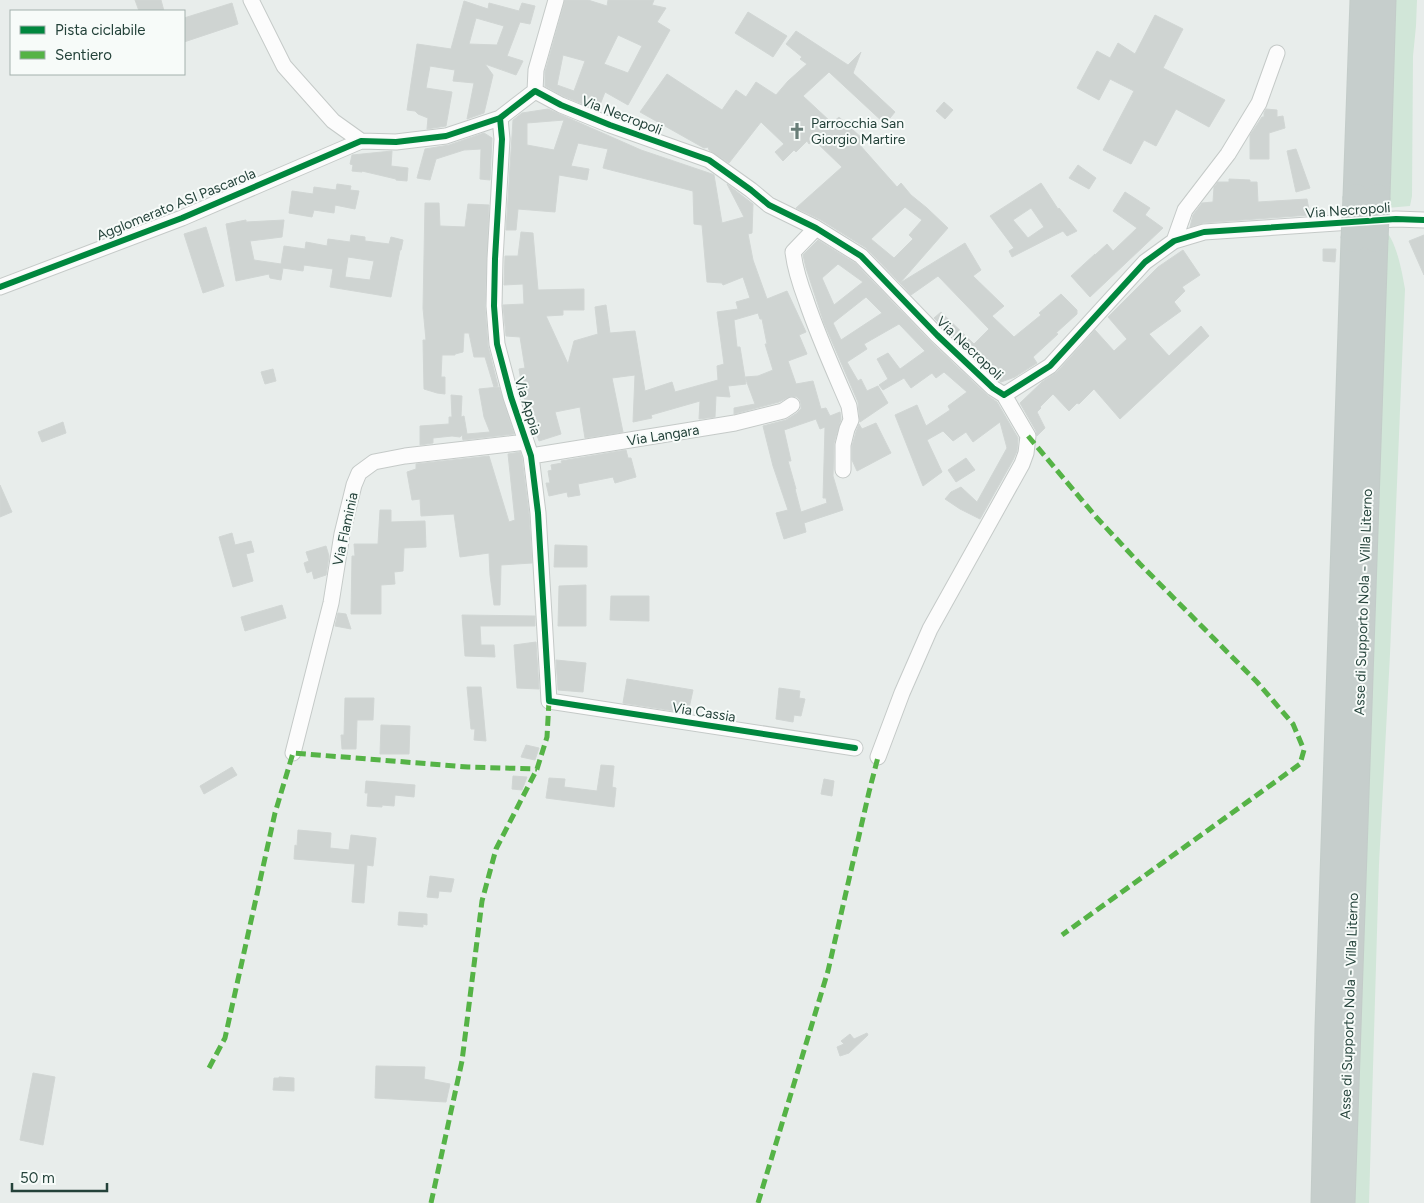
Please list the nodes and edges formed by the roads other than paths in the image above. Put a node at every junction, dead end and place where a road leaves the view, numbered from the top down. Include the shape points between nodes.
1 (251, 0) edge
2 (556, 0) edge
3 (1363, 0) edge
4 (1383, 0) edge
5 (1277, 53) dead end
6 (535, 91) junction
7 (500, 118) junction
8 (361, 141) junction
9 (1367, 197) junction
10 (1424, 220) edge
11 (816, 228) junction
12 (1174, 241) junction
13 (0, 287) edge
14 (1004, 395) junction
15 (792, 405) dead end
16 (526, 442) junction
17 (531, 456) junction
18 (843, 470) dead end
19 (549, 701) joint
20 (855, 748) dead end
21 (293, 753) dead end
22 (878, 757) dead end
23 (1328, 1202) edge

1 - 8 street via 284,66 333,121
2 - 6 street via 536,70
3 - 9 highway, Asse di Supporto Nola - Villa Literno
4 - 9 highway, Asse di Supporto Nola - Villa Literno
5 - 12 street via 1258,104 1228,154 1185,210
6 - 7 street
6 - 11 street, Via Necropoli via 561,105 709,160 769,205
7 - 8 street via 446,136 396,142
7 - 16 street, Via Appia via 502,139 494,306 497,344
8 - 13 street, Agglomerato ASI Pascarola via 182,218
9 - 23 highway, Asse di Supporto Nola - Villa Literno, bridge
10 - 12 street, Via Necropoli via 1396,219 1204,232
11 - 14 street, Via Necropoli via 861,256 937,335
11 - 18 street via 793,252 814,323 849,406 851,420 843,445
12 - 14 street, Via Necropoli via 1145,262 1050,366
14 - 22 street via 1028,436 1026,453 930,629
15 - 17 street, Via Langara via 783,411 735,423
16 - 17 street, Via Appia
16 - 21 street, Via Flaminia via 405,456 374,462 359,472 342,534 331,603
17 - 19 street, Via Appia via 538,513
19 - 20 street, Via Cassia

